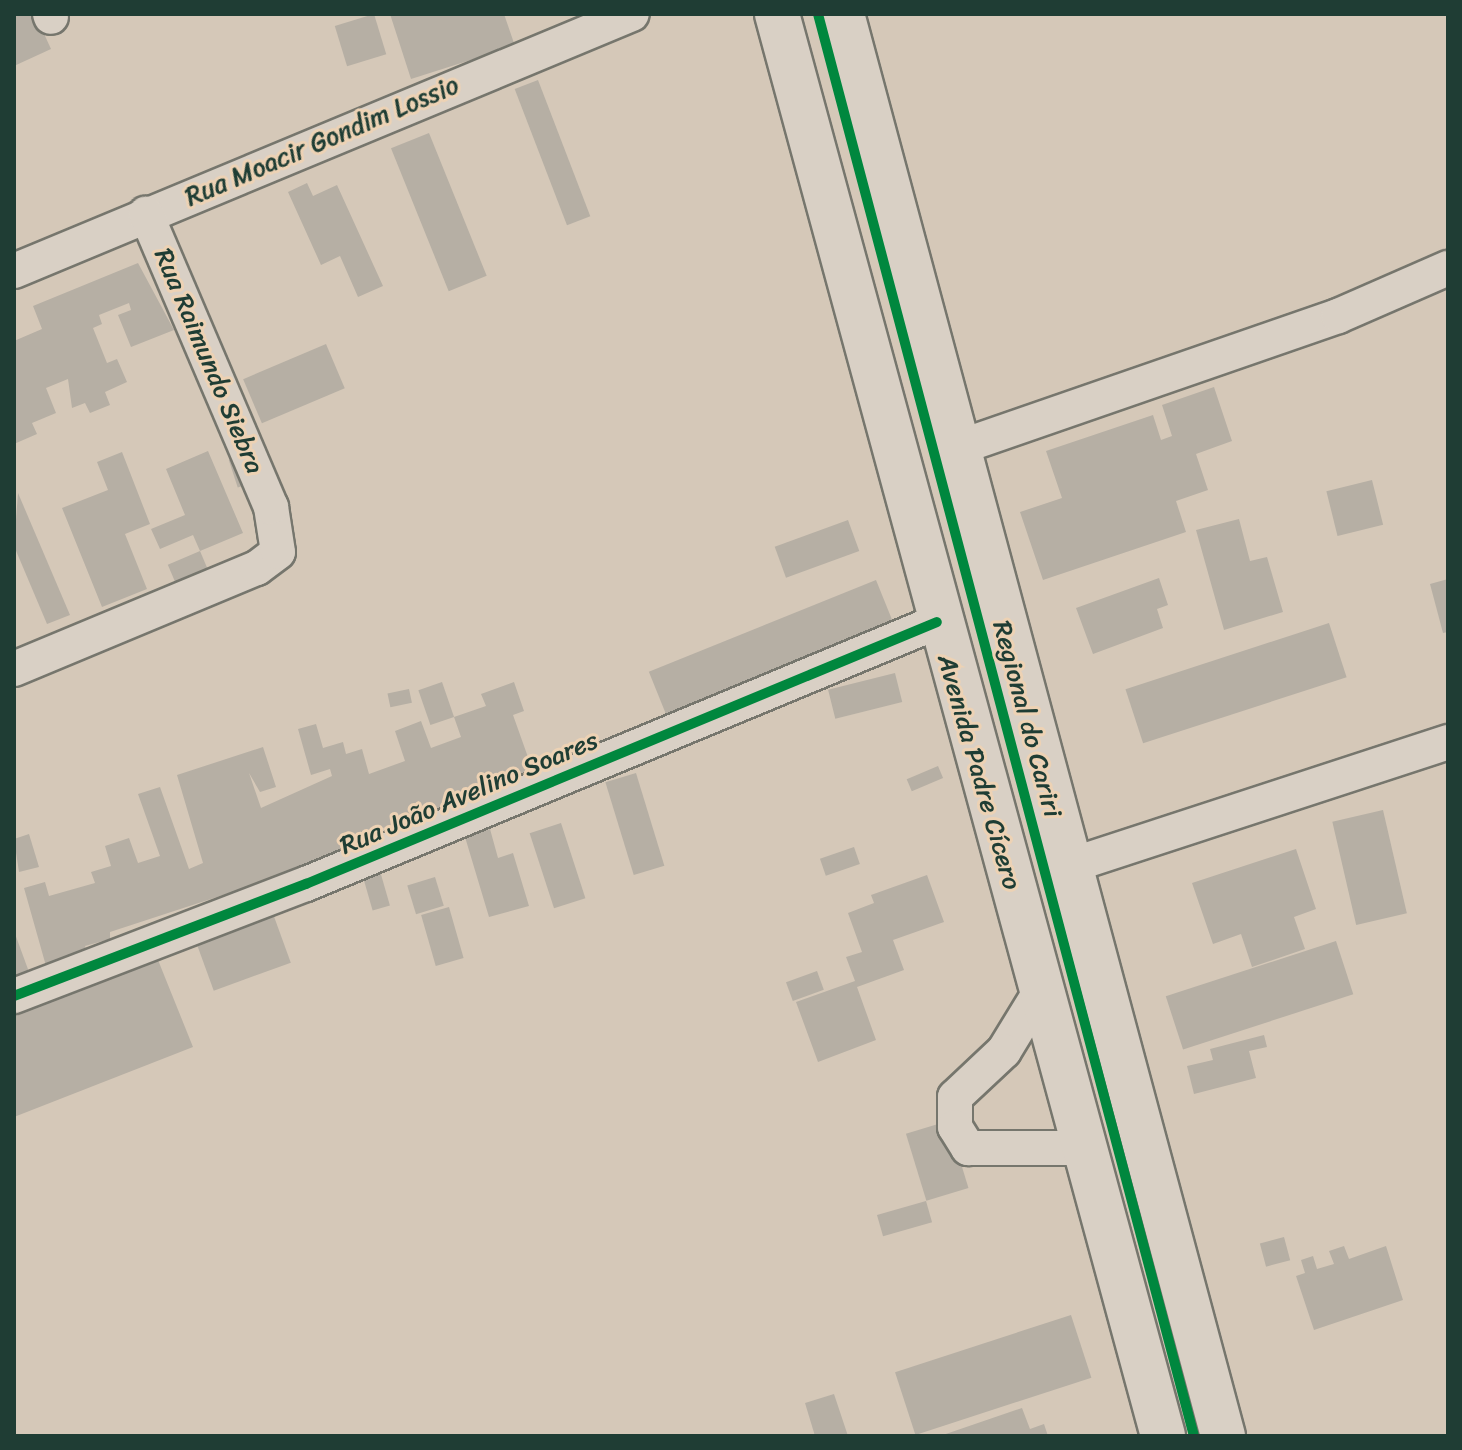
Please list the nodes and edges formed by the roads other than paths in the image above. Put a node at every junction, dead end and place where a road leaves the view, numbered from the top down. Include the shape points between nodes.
1 (632, 14) edge
2 (777, 14) edge
3 (842, 14) edge
4 (146, 214) junction
5 (1448, 268) edge
6 (14, 271) edge
7 (954, 449) junction
8 (937, 622) junction
9 (14, 669) edge
10 (1448, 742) edge
11 (1069, 866) junction
12 (1040, 992) junction
13 (14, 996) edge
14 (1082, 1148) junction
15 (1163, 1436) edge
16 (1223, 1436) edge

1 - 4 street, Rua Moacir Gondim Lossio
2 - 8 highway, Avenida Padre Cícero
3 - 7 highway
4 - 6 street, Rua Moacir Gondim Lossio
4 - 9 street, Rua Raimundo Siebra via 271,507 278,552 257,568
5 - 7 street via 1338,316
7 - 11 highway
8 - 12 highway, Avenida Padre Cícero
8 - 13 street, Rua João Avelino Soares via 306,884
10 - 11 street
11 - 16 highway
12 - 14 highway, Avenida Padre Cícero
12 - 14 street via 1004,1051 955,1097 955,1127 968,1148
14 - 15 highway, Avenida Padre Cícero

